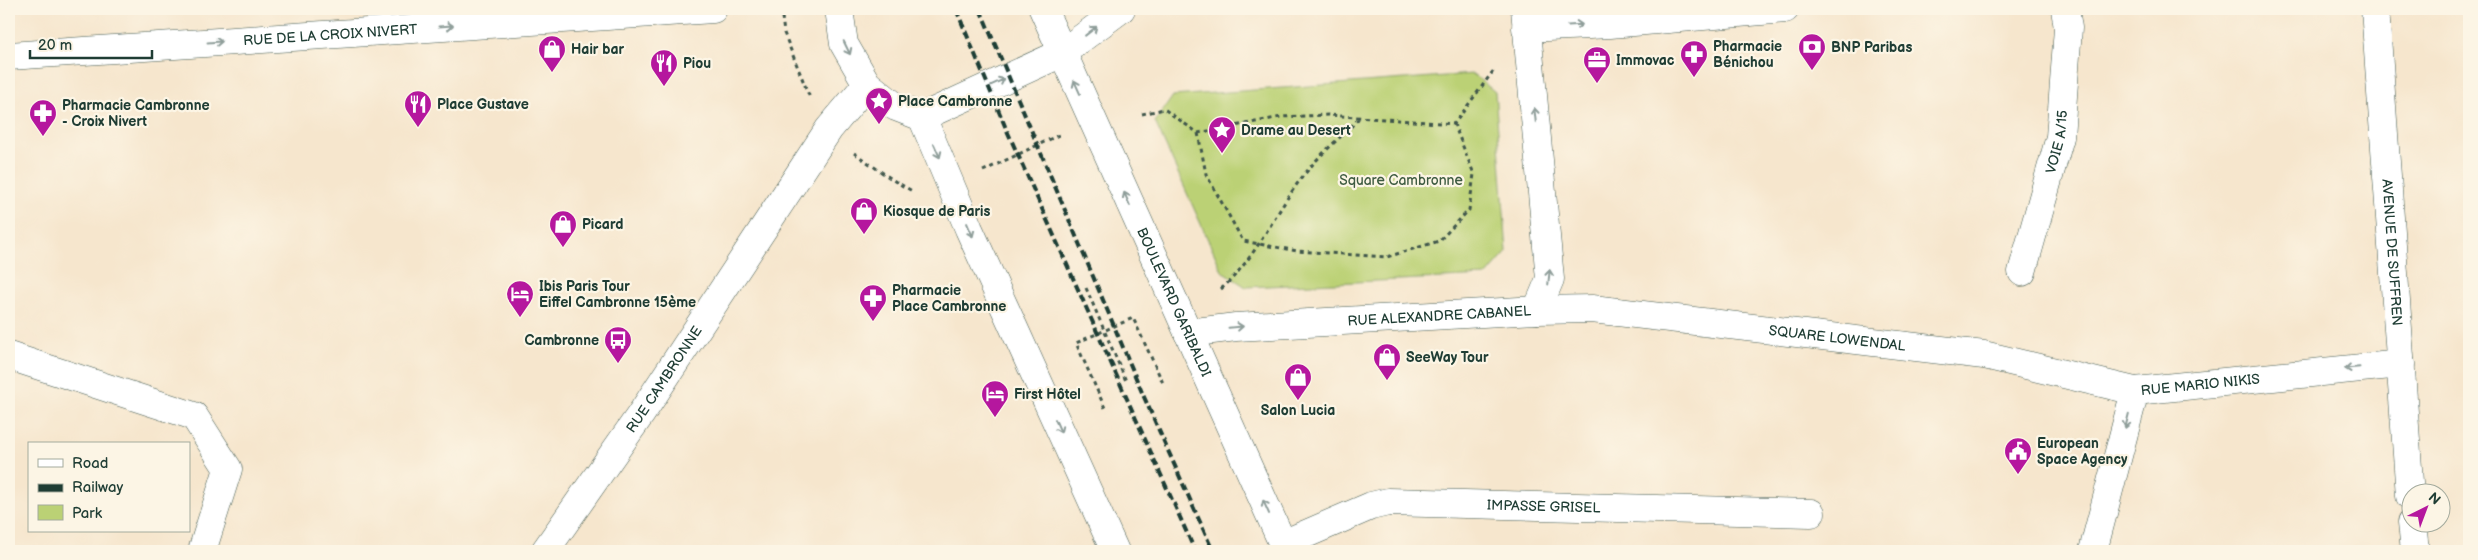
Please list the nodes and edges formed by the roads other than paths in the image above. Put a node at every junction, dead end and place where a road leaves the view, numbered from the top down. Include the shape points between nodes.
1 (713, 9) edge
2 (839, 9) edge
3 (1043, 9) edge
4 (1121, 9) edge
5 (1785, 9) edge
6 (2066, 9) edge
7 (2375, 9) edge
8 (1526, 18) edge
9 (1062, 54) junction
10 (9, 56) edge
11 (867, 84) junction
12 (922, 117) junction
13 (2022, 272) dead end
14 (1537, 310) junction
15 (1188, 333) junction
16 (9, 356) edge
17 (2401, 364) junction
18 (2135, 391) junction
19 (2409, 482) edge
20 (1811, 513) dead end
21 (2413, 532) edge
22 (1284, 548) edge
23 (202, 551) edge
24 (545, 551) edge
25 (1115, 551) edge
26 (2093, 551) edge
27 (2414, 551) edge

10 -> 1 street, RUE DE LA CROIX NIVERT
2 -> 11 street via 844,44
3 - 9 street
9 -> 4 street
8 -> 5 street via 1610,24
6 - 13 street, VOIE A/15 via 2068,28 2060,136
7 - 17 street, AVENUE DE SUFFREN
14 -> 8 street, RUE ALEXANDRE CABANEL via 1550,279
12 -> 9 street
15 -> 9 street, BOULEVARD GARIBALDI
11 - 12 street via 896,107
11 - 24 street, RUE CAMBRONNE via 829,129 641,414
12 -> 25 street via 973,238
15 -> 14 street, RUE ALEXANDRE CABANEL via 1236,327
14 - 18 street, SQUARE LOWENDAL via 1592,309 1984,355
22 -> 15 street, BOULEVARD GARIBALDI
16 - 23 street via 194,416 228,469
17 -> 18 street, RUE MARIO NIKIS
17 - 19 street, AVENUE DE SUFFREN
18 -> 26 street, RUE MARIO NIKIS
20 - 22 street, IMPASSE GRISEL via 1388,502 1371,506
21 - 27 street

